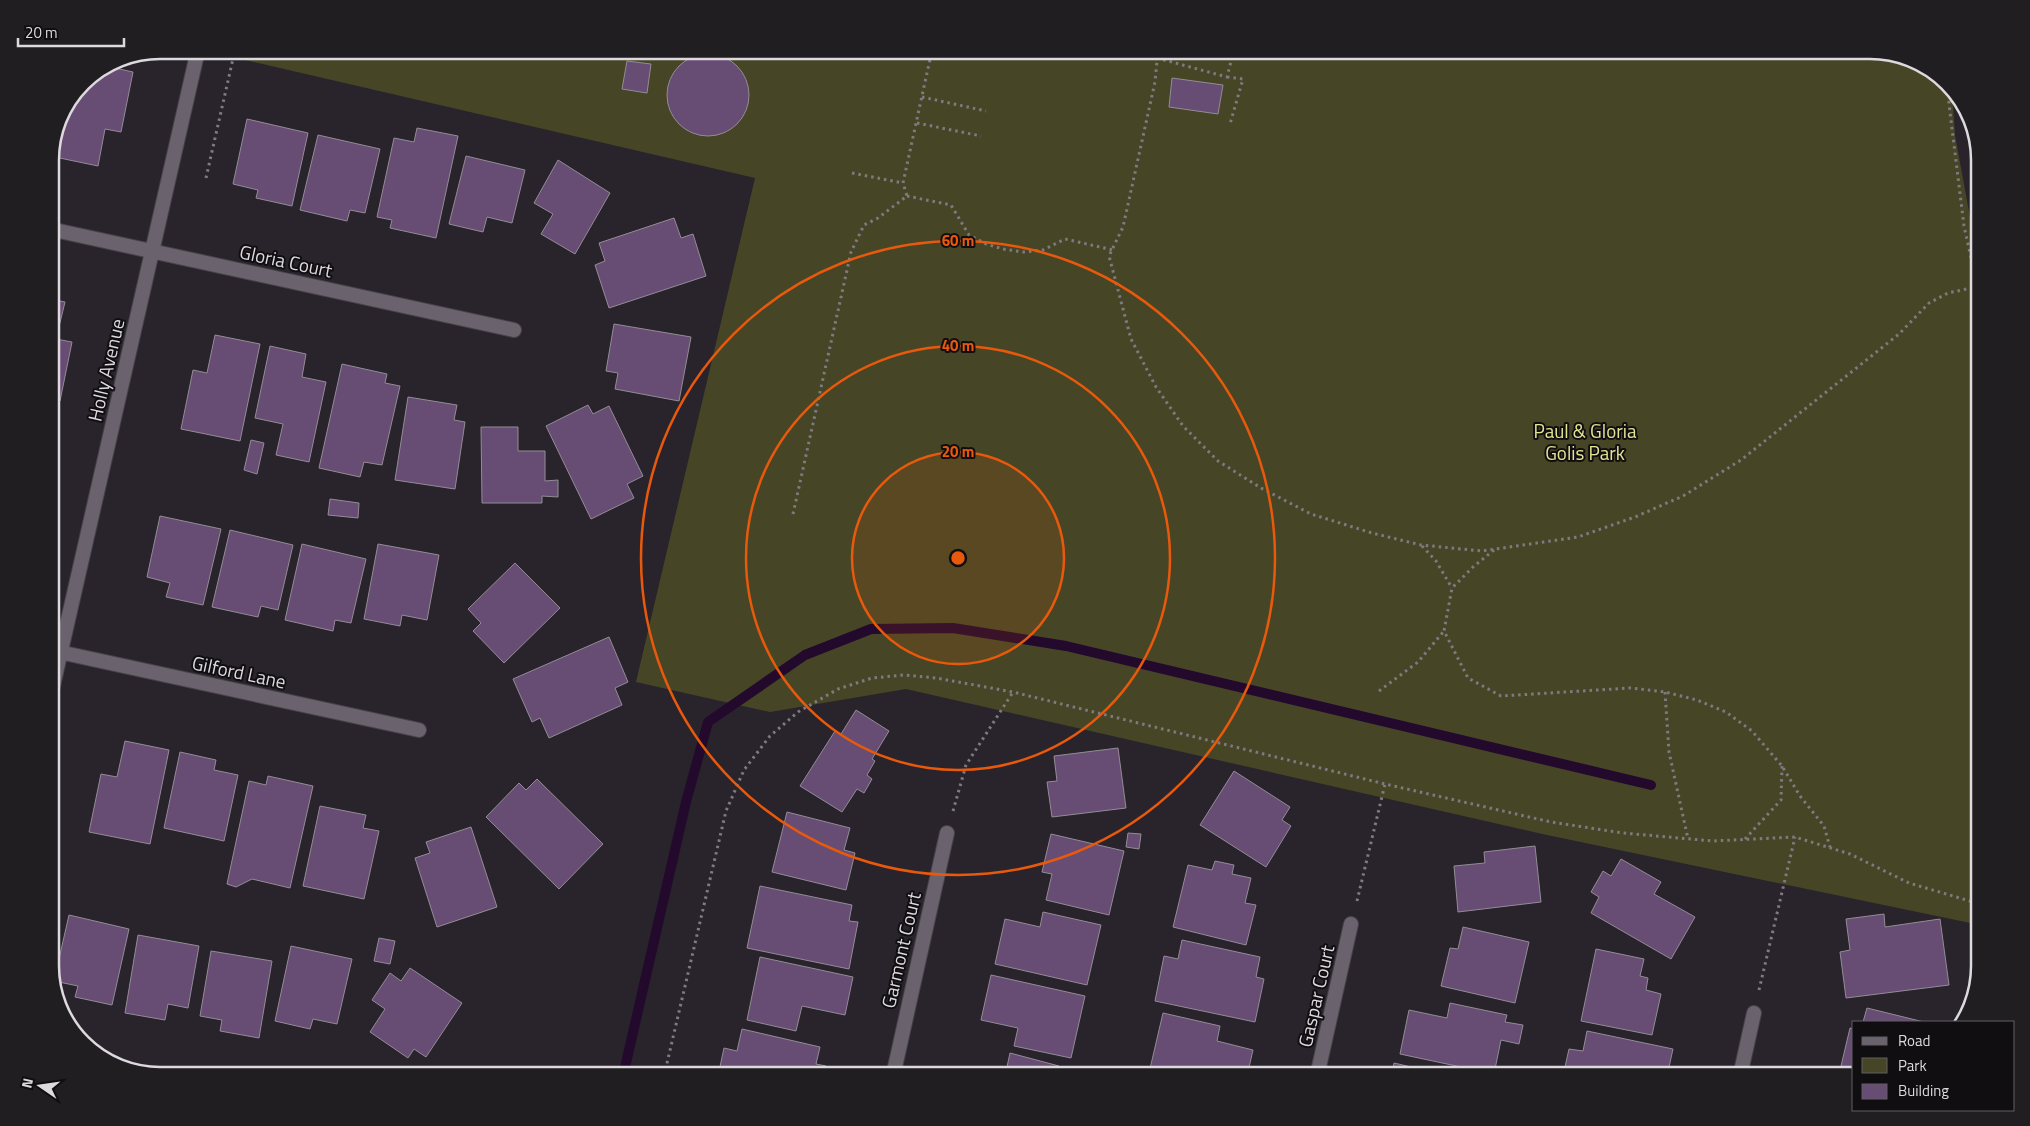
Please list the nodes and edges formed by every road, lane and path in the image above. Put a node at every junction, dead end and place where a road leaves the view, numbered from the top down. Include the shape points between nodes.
1 (196, 59) edge
2 (233, 59) edge
3 (930, 59) edge
4 (1157, 59) edge
5 (1161, 59) edge
6 (1232, 59) edge
7 (1227, 77) junction
8 (922, 97) junction
9 (1949, 97) edge
10 (986, 111) dead end
11 (917, 123) junction
12 (1230, 124) dead end
13 (981, 136) dead end
14 (852, 173) dead end
15 (206, 178) dead end
16 (903, 183) junction
17 (907, 196) junction
18 (59, 231) edge
19 (1113, 250) junction
20 (152, 251) junction
21 (1971, 262) edge
22 (1971, 288) edge
23 (514, 330) dead end
24 (793, 514) dead end
25 (1421, 545) junction
26 (1495, 548) junction
27 (1452, 588) junction
28 (1444, 631) junction
29 (59, 638) edge
30 (59, 652) edge
31 (1379, 691) dead end
32 (1013, 692) junction
33 (1665, 692) junction
34 (419, 730) dead end
35 (1782, 766) junction
36 (1385, 784) junction
37 (947, 833) joint
38 (1795, 837) junction
39 (1688, 839) junction
40 (1744, 840) junction
41 (1830, 848) junction
42 (1971, 901) edge
43 (1351, 924) joint
44 (1754, 1013) joint
45 (666, 1067) edge
46 (895, 1067) edge
47 (1319, 1067) edge
48 (1742, 1067) edge

1 - 20 street, Holly Avenue
2 - 15 path
3 - 8 path
4 - 19 path via 1155,82 1125,218
5 - 7 path
6 - 7 path
7 - 12 path via 1242,79
8 - 10 path
8 - 11 path
9 - 21 path
11 - 13 path
11 - 16 path
14 - 16 path
16 - 17 path
17 - 19 path via 951,204 969,235 1003,249 1043,250 1064,239
17 - 24 path via 864,225 851,252
18 - 20 street, Gloria Court
19 - 25 path via 1109,256 1131,339 1156,387 1183,426 1218,461 1311,514
20 - 23 street, Gloria Court
20 - 29 street, Holly Avenue
22 - 26 path via 1948,293 1929,303 1899,334 1741,460 1683,496 1578,537
25 - 26 path via 1482,550
25 - 27 path via 1436,561
26 - 27 path
27 - 28 path
28 - 31 path via 1418,662
28 - 33 path via 1468,678 1501,696 1630,688
30 - 34 street, Gilford Lane
32 - 36 path
32 - 37 path via 966,765
32 - 45 path via 936,678 904,675 872,678 838,689 806,707 770,736 744,770 726,811
33 - 35 path via 1726,712 1752,731
33 - 39 path via 1669,752
35 - 40 path via 1781,800
35 - 41 path via 1824,826
36 - 39 path via 1552,822
36 - 43 path
37 - 46 street, Garmont Court
38 - 40 path
38 - 41 path
38 - 44 path
39 - 40 path
41 - 42 path via 1850,854 1909,883
43 - 47 street, Gaspar Court
44 - 48 street

